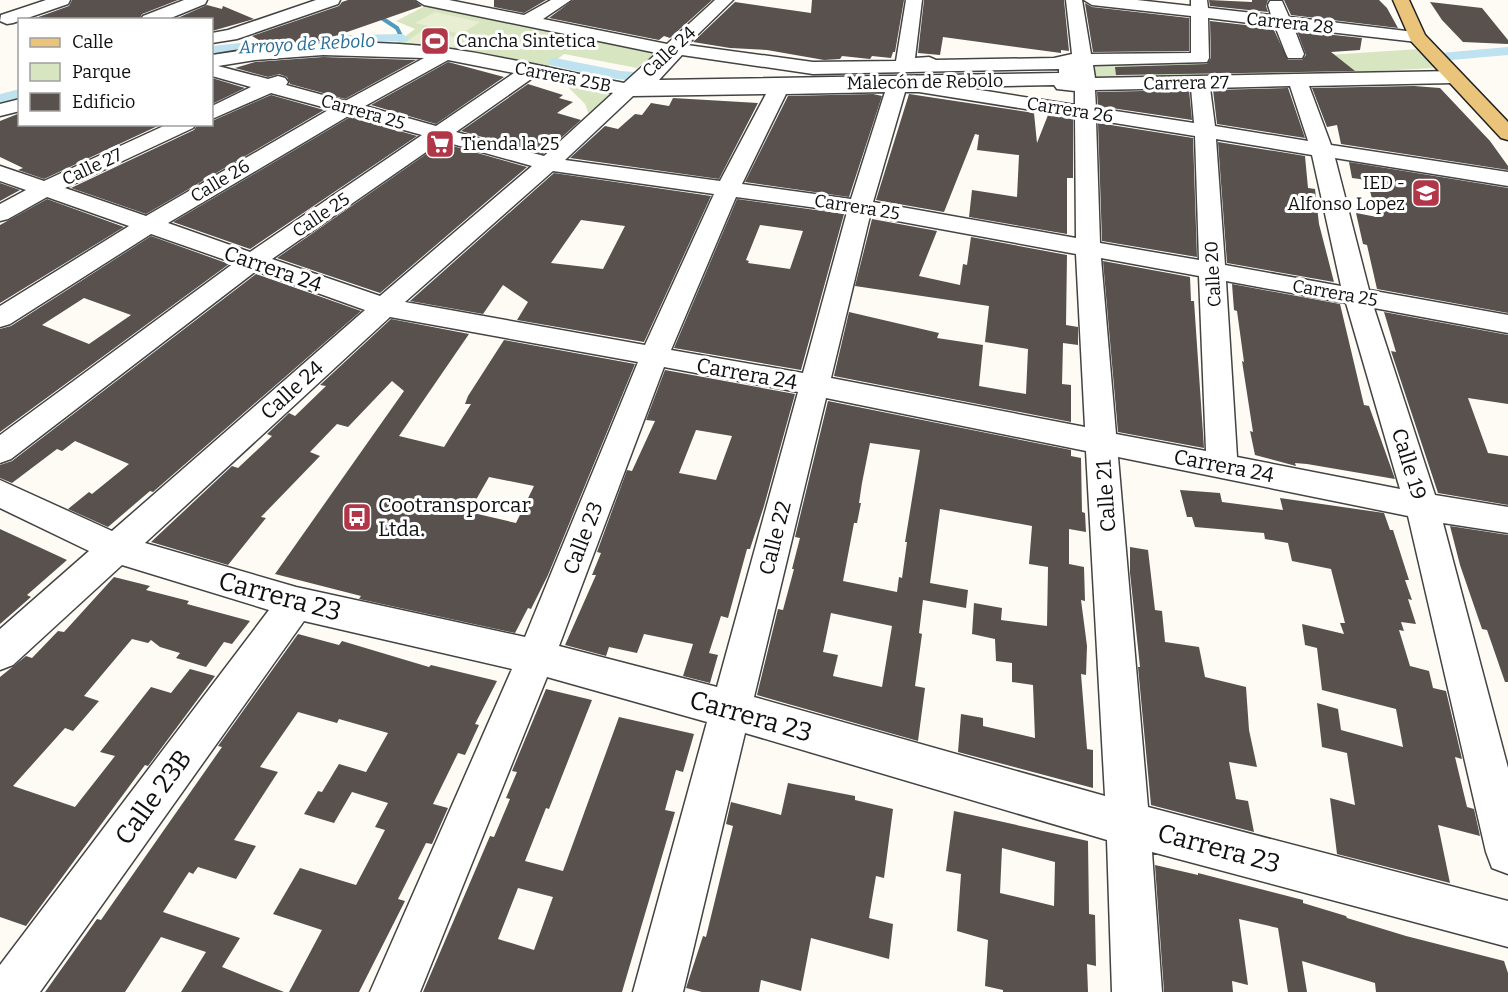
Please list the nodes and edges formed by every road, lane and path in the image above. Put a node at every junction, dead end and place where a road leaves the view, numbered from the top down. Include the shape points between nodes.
1 (62, 0) edge
2 (199, 0) edge
3 (332, 0) edge
4 (424, 0) edge
5 (563, 0) edge
6 (725, 0) edge
7 (914, 0) edge
8 (1074, 0) edge
9 (1092, 0) edge
10 (1275, 0) edge
11 (1401, 0) edge
12 (1420, 0) edge
13 (446, 2) edge
14 (1200, 7) edge
15 (14, 16) edge
16 (153, 18) edge
17 (528, 20) junction
18 (1282, 22) junction
19 (213, 39) edge
20 (1422, 43) junction
21 (348, 48) junction
22 (675, 48) junction
23 (445, 54) junction
24 (213, 61) edge
25 (1452, 64) junction
26 (814, 65) dead end
27 (1297, 67) junction
28 (213, 70) edge
29 (1200, 70) junction
30 (530, 71) junction
31 (556, 76) junction
32 (907, 79) junction
33 (1084, 80) junction
34 (270, 86) junction
35 (632, 87) junction
36 (779, 88) junction
37 (18, 106) edge
38 (344, 107) junction
39 (577, 107) junction
40 (1508, 109) edge
41 (0, 110) edge
42 (213, 113) edge
43 (182, 126) edge
44 (1205, 132) junction
45 (440, 134) junction
46 (1508, 134) edge
47 (1322, 150) junction
48 (548, 164) junction
49 (0, 173) edge
50 (1508, 179) edge
51 (728, 188) junction
52 (44, 189) junction
53 (860, 207) junction
54 (0, 214) edge
55 (146, 225) junction
56 (1088, 247) junction
57 (253, 261) junction
58 (1213, 271) junction
59 (1357, 297) junction
60 (384, 308) junction
61 (0, 318) edge
62 (1508, 324) edge
63 (654, 357) junction
64 (814, 385) junction
65 (1102, 443) junction
66 (0, 451) edge
67 (1222, 465) junction
68 (0, 493) edge
69 (1422, 506) junction
70 (1508, 520) edge
71 (117, 549) junction
72 (296, 603) junction
73 (0, 653) edge
74 (536, 657) junction
75 (732, 710) junction
76 (1128, 824) junction
77 (1508, 852) edge
78 (1508, 924) edge
79 (10, 992) edge
80 (395, 992) edge
81 (658, 992) edge
82 (1137, 992) edge

1 - 15 street
2 - 16 street
3 - 19 street
4 - 13 street
5 - 17 street
6 - 22 street, Calle 24
7 - 32 street, Calle 22
8 - 33 street, Calle 21
9 - 14 street, Carrera 28
10 - 18 street, Calle 19
11 - 20 main road
12 - 25 main road via 1421,9
13 - 17 street
14 - 18 street, Carrera 28
14 - 29 street, Calle 20
17 - 22 street
18 - 20 street, Carrera 28
18 - 27 street, Calle 19
20 - 25 main road
21 - 23 street, Carrera 25B
21 - 24 street, Carrera 25B
21 - 34 street
22 - 22 street, Malecón de Rebolo via 813,68 1068,63 1069,79 642,86
22 - 26 street
22 - 35 street, Calle 24
23 - 30 street, Carrera 25B
23 - 38 street, Calle 26
25 - 27 street, Carrera 27
25 - 40 main road
25 - 46 main road
27 - 29 street, Carrera 27
27 - 47 street, Calle 19
28 - 34 street, Carrera 25
29 - 33 street, Carrera 27
29 - 44 street, Calle 20
30 - 31 street, Carrera 25B
30 - 45 street, Calle 25
31 - 35 street, Carrera 25B
31 - 39 street
32 - 33 street, Carrera 26
32 - 33 street, Carrera 26 via 1008,92
32 - 36 street, Carrera 26
32 - 53 street, Calle 22
33 - 44 street, Carrera 26
33 - 56 street, Calle 21
34 - 38 street, Carrera 25
34 - 42 street
35 - 36 street, Carrera 26
35 - 39 street, Calle 24
36 - 51 street, Calle 23
37 - 41 street
38 - 45 street, Carrera 25
38 - 55 street, Calle 26
39 - 48 street, Calle 24
43 - 52 street, Calle 27
44 - 47 street, Carrera 26
44 - 58 street, Calle 20
45 - 48 street, Carrera 25
45 - 57 street, Calle 25
47 - 50 street, Carrera 26
47 - 59 street, Calle 19
48 - 51 street, Carrera 25
48 - 60 street, Calle 24
49 - 52 street, Carrera 24
51 - 53 street, Carrera 25
51 - 63 street, Calle 23
52 - 54 street, Calle 27
52 - 55 street, Carrera 24
53 - 56 street, Carrera 25
53 - 64 street, Calle 22
55 - 57 street, Carrera 24
55 - 61 street, Calle 26
56 - 58 street, Carrera 25
56 - 65 street, Calle 21
57 - 60 street, Carrera 24
57 - 66 street, Calle 25
58 - 59 street, Carrera 25
58 - 67 street, Calle 20
59 - 62 street, Carrera 25
59 - 69 street, Calle 19
60 - 63 street, Carrera 24
60 - 71 street, Calle 24
63 - 64 street, Carrera 24
63 - 74 street, Calle 23
64 - 65 street, Carrera 24
64 - 75 street, Calle 22
65 - 67 street, Carrera 24
65 - 76 street, Calle 21
67 - 69 street, Carrera 24
68 - 71 street, Carrera 23
69 - 70 street, Carrera 24
69 - 77 street, Calle 19
71 - 72 street, Carrera 23
71 - 73 street, Calle 24
72 - 74 street, Carrera 23
72 - 79 street, Calle 23B
74 - 75 street, Carrera 23
74 - 80 street, Calle 23
75 - 76 street, Carrera 23
75 - 81 street, Calle 22
76 - 78 street, Carrera 23
76 - 82 street, Calle 21

